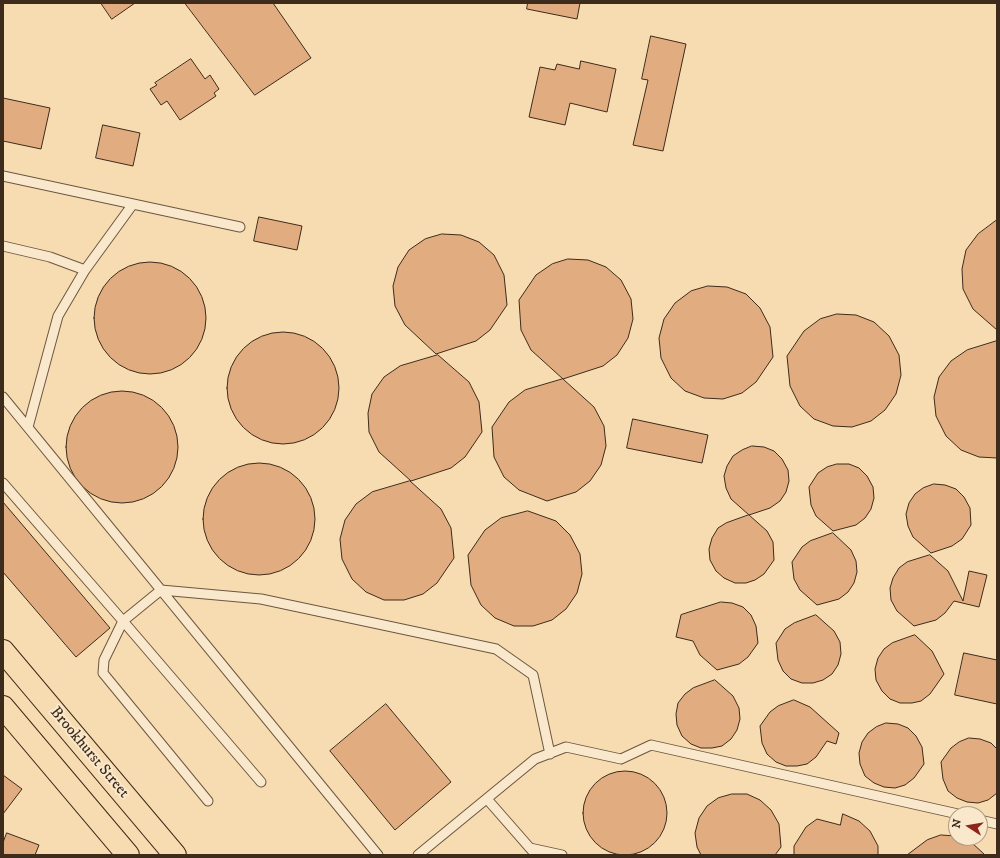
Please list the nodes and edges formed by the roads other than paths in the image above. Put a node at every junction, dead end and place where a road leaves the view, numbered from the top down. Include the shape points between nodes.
1 (3, 176) edge
2 (132, 204) junction
3 (240, 227) dead end
4 (3, 246) edge
5 (85, 270) junction
6 (3, 397) edge
7 (28, 427) junction
8 (3, 483) edge
9 (161, 590) junction
10 (123, 621) junction
11 (3, 651) edge
12 (3, 707) edge
13 (550, 754) junction
14 (261, 782) dead end
15 (487, 799) junction
16 (208, 801) dead end
17 (948, 812) edge
18 (533, 852) edge
19 (128, 855) edge
20 (175, 855) edge
21 (378, 855) edge
22 (418, 855) edge
23 (562, 855) edge

1 - 2 lane
2 - 3 lane
2 - 5 lane
4 - 5 lane via 50,257
5 - 7 lane via 58,316
6 - 7 lane
7 - 9 lane
8 - 10 lane
9 - 10 lane
9 - 13 lane via 261,599 496,649 533,675
9 - 21 lane
10 - 14 lane
10 - 16 lane via 104,660 103,673
11 - 20 main road, Brookhurst Street
12 - 19 main road
13 - 15 lane via 535,759
13 - 17 lane via 566,747 621,759 651,745
15 - 18 lane
15 - 22 lane
18 - 23 lane

